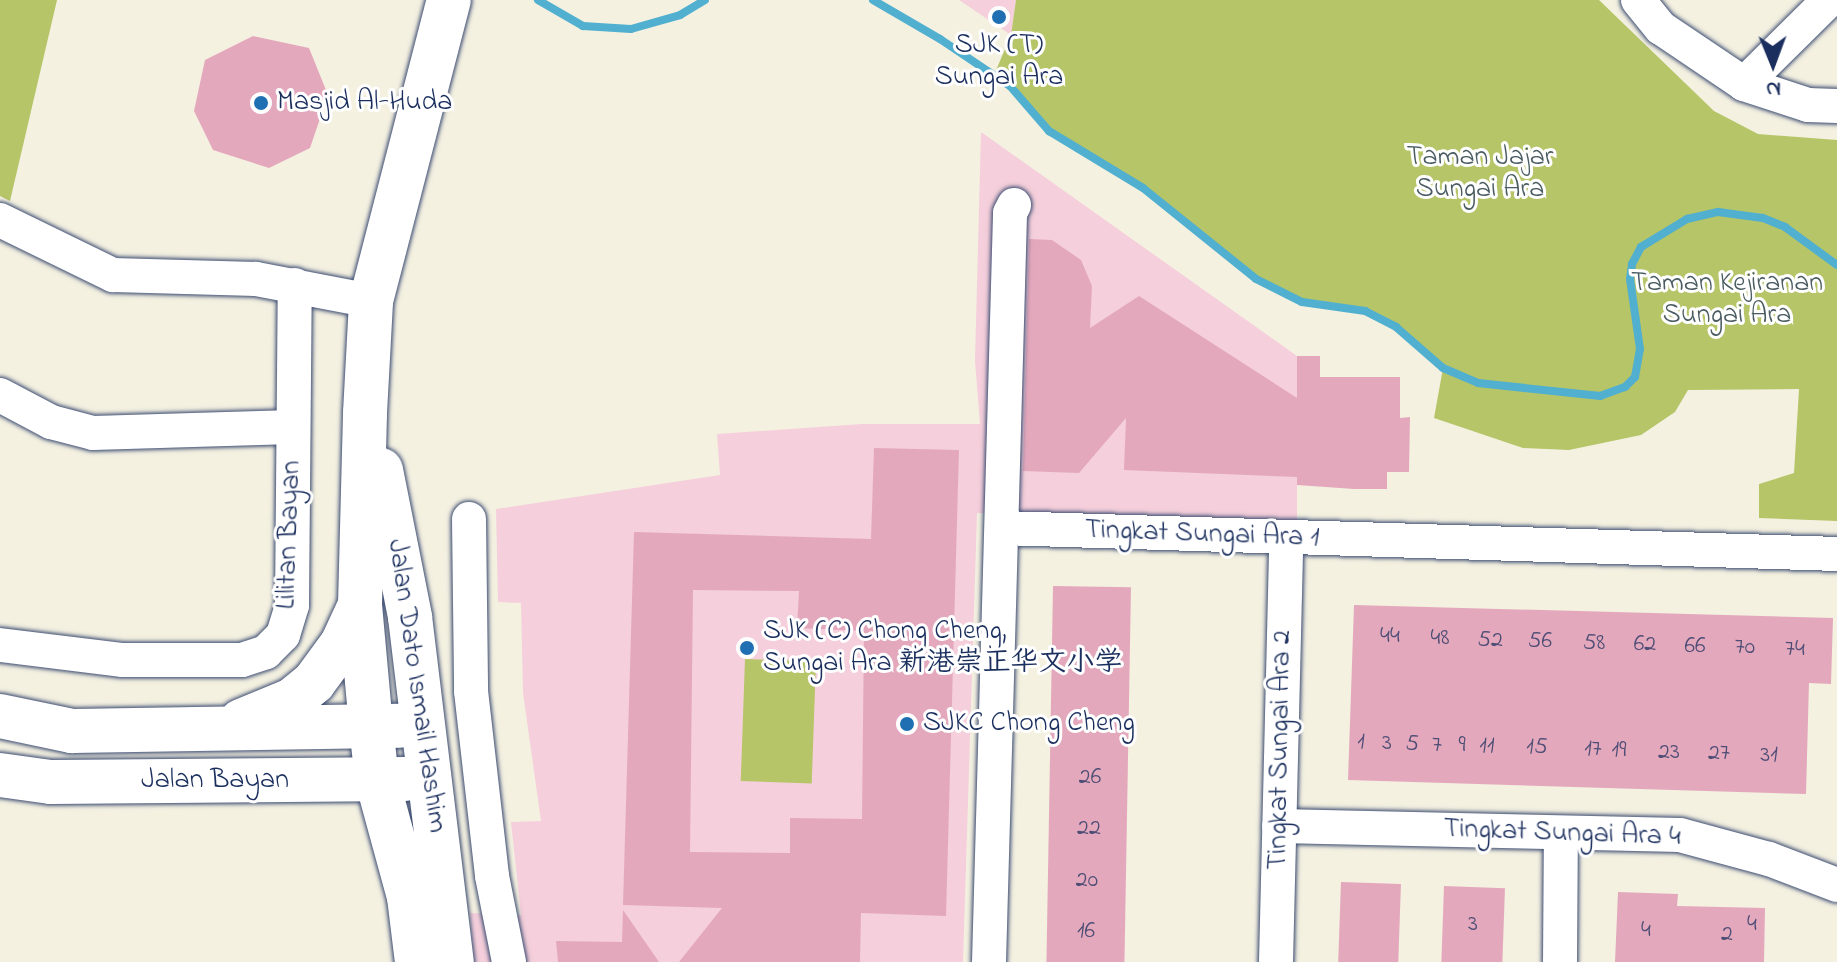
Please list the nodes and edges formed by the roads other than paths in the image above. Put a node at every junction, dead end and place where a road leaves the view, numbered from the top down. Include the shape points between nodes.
1 (1638, 0) edge
2 (1829, 0) edge
3 (447, 10) edge
4 (1744, 84) junction
5 (1837, 106) edge
6 (1014, 205) dead end
7 (0, 220) edge
8 (295, 285) junction
9 (371, 301) junction
10 (0, 395) edge
11 (365, 413) junction
12 (293, 427) junction
13 (469, 519) dead end
14 (1002, 528) junction
15 (1286, 538) junction
16 (1837, 554) edge
17 (360, 605) junction
18 (0, 645) edge
19 (0, 716) edge
20 (424, 725) junction
21 (371, 726) junction
22 (212, 731) junction
23 (0, 775) edge
24 (430, 778) junction
25 (377, 780) junction
26 (1279, 826) junction
27 (1561, 833) junction
28 (1837, 885) edge
29 (417, 962) edge
30 (452, 962) edge
31 (509, 962) edge
32 (989, 962) edge
33 (1276, 962) edge
34 (1560, 962) edge

1 - 4 street via 1661,28
2 - 4 street
3 - 9 main road, Jalan Dato Ismail Hashim
4 - 5 street via 1808,105
6 - 14 street
7 - 8 street via 113,275
8 - 9 street
8 - 12 street, Lilitan Bayan
9 - 11 main road, Jalan Dato Ismail Hashim
10 - 12 street via 51,422 93,433
11 - 17 main road, Jalan Dato Ismail Hashim
11 - 20 main road, Jalan Dato Ismail Hashim via 385,483
12 - 18 street, Lilitan Bayan via 292,605 283,635 266,652 242,660 123,660
13 - 31 street via 471,691 492,876
14 - 15 street, Tingkat Sungai Ara 1
14 - 32 street
15 - 16 street, Tingkat Sungai Ara 1
15 - 26 street, Tingkat Sungai Ara 2
17 - 21 main road, Jalan Dato Ismail Hashim
17 - 22 main road via 342,644 314,682 268,712
19 - 22 main road, Jalan Bayan via 72,731
20 - 21 main road, Jalan Bayan
20 - 24 main road, Jalan Dato Ismail Hashim
21 - 22 main road, Jalan Bayan
21 - 25 main road, Jalan Dato Ismail Hashim
23 - 25 main road, Jalan Bayan via 51,782
24 - 25 main road, Jalan Bayan
24 - 30 main road, Jalan Dato Ismail Hashim
25 - 29 main road, Jalan Dato Ismail Hashim via 409,897
26 - 27 street, Tingkat Sungai Ara 4
26 - 33 street, Tingkat Sungai Ara 2
27 - 28 street, Tingkat Sungai Ara 4 via 1701,839
27 - 34 street

